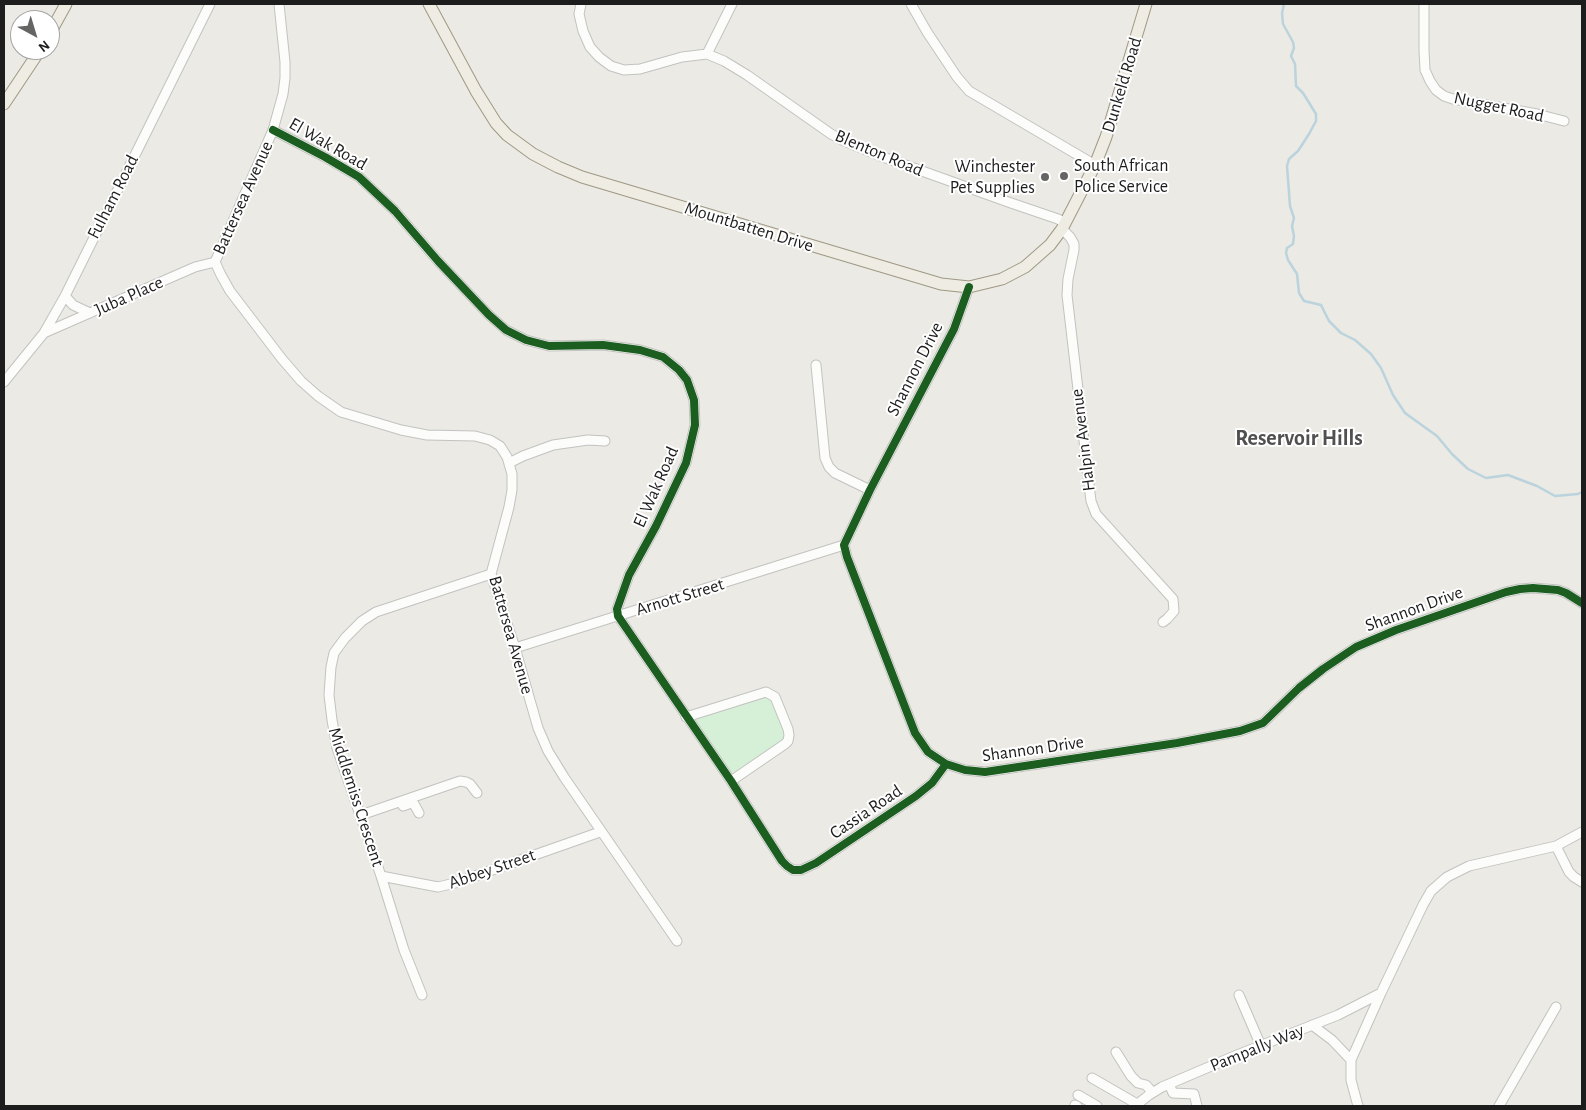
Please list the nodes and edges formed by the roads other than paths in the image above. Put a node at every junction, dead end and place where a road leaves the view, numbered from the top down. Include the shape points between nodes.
1 (210, 4) edge
2 (279, 4) edge
3 (430, 4) edge
4 (581, 4) edge
5 (732, 4) edge
6 (911, 4) edge
7 (1146, 4) edge
8 (1424, 4) edge
9 (707, 54) junction
10 (33, 60) edge
11 (4, 104) edge
12 (1564, 122) dead end
13 (274, 130) junction
14 (1095, 165) junction
15 (1063, 226) junction
16 (215, 262) junction
17 (969, 287) junction
18 (65, 296) junction
19 (90, 313) junction
20 (44, 333) junction
21 (816, 365) dead end
22 (4, 382) edge
23 (604, 441) dead end
24 (509, 463) junction
25 (870, 490) junction
26 (844, 544) junction
27 (491, 574) junction
28 (1582, 603) edge
29 (618, 616) junction
30 (1163, 622) dead end
31 (514, 648) junction
32 (686, 717) junction
33 (946, 764) junction
34 (731, 781) junction
35 (478, 792) dead end
36 (419, 813) dead end
37 (362, 818) junction
38 (600, 832) junction
39 (1582, 832) edge
40 (1556, 846) junction
41 (381, 876) junction
42 (1582, 882) edge
43 (677, 942) dead end
44 (1381, 993) junction
45 (422, 994) dead end
46 (1239, 995) dead end
47 (1556, 1007) dead end
48 (1312, 1025) junction
49 (1261, 1046) junction
50 (1116, 1052) dead end
51 (1351, 1060) junction
52 (1092, 1078) dead end
53 (1169, 1084) junction
54 (1152, 1092) junction
55 (1078, 1095) dead end
56 (1136, 1105) edge
57 (1097, 1106) edge
58 (1197, 1106) edge
59 (1358, 1106) edge
60 (1499, 1106) edge

1 - 18 street, Fulham Road
2 - 13 street, Battersea Avenue via 285,78
3 - 17 main road, Mountbatten Drive via 496,122 507,135 533,154 582,177 941,284
4 - 9 street via 583,31 590,47 611,66 624,70 640,69 682,57
5 - 9 street
6 - 14 street via 969,91
7 - 14 main road, Dunkeld Road
8 - 12 street, Nugget Road via 1425,70 1436,90 1453,99
9 - 15 street, Blenton Road via 724,61 844,141 1058,219
10 - 11 main road
13 - 16 street, Battersea Avenue
13 - 29 street, El Wak Road via 359,177 506,330 549,346 603,345 640,350 664,357 687,380 694,400 695,425 686,463 629,575 617,609
14 - 15 main road, Mountbatten Drive
15 - 17 main road, Mountbatten Drive via 1050,245 1025,266 1002,279
15 - 30 street, Halpin Avenue via 1074,244 1066,286 1090,501 1096,514 1173,599 1174,610
16 - 19 street, Juba Place via 194,267
16 - 24 street, Battersea Avenue via 230,291 282,359 301,381 341,412 427,435 475,436 490,440 500,446
17 - 25 street, Shannon Drive via 954,329
18 - 19 street via 73,305
18 - 20 street, Fulham Road
19 - 20 street, Juba Place
20 - 22 street, Fulham Road
21 - 25 street via 825,458 835,473
23 - 24 street via 553,445
24 - 27 street, Battersea Avenue via 512,474 509,508
25 - 26 street, Shannon Drive
26 - 29 street, Arnott Street
26 - 33 street, Shannon Drive via 916,733 928,752
27 - 31 street, Battersea Avenue
27 - 37 street, Middlemiss Crescent via 376,612 362,621 334,653 329,695 332,720 337,748
28 - 33 street, Shannon Drive via 1558,590 1520,589 1396,630 1356,648 1323,668 1263,723 1240,732 985,772
29 - 31 street, Arnott Street
29 - 32 street
31 - 38 street, Battersea Avenue via 548,751
32 - 34 street
32 - 34 street via 766,692 775,697 788,729 788,741
33 - 34 street, Cassia Road via 916,796 801,870 793,870 782,861
35 - 37 street via 470,784 460,781
36 - 37 street via 411,803
37 - 41 street, Middlemiss Crescent
38 - 41 street, Abbey Street via 438,887
38 - 43 street, Battersea Avenue
39 - 40 street
40 - 42 street via 1569,872
40 - 44 street via 1477,863 1454,872 1435,887 1423,905
41 - 45 street, Middlemiss Crescent via 404,950
44 - 48 street, Pampally Way
44 - 51 street
46 - 49 street
47 - 60 street
48 - 49 street, Pampally Way
48 - 51 street
49 - 53 street, Pampally Way
50 - 54 street via 1131,1076
51 - 59 street via 1350,1080
52 - 56 street
53 - 54 street, Pampally Way
53 - 58 street via 1173,1093 1194,1094
54 - 56 street, Pampally Way
55 - 57 street

